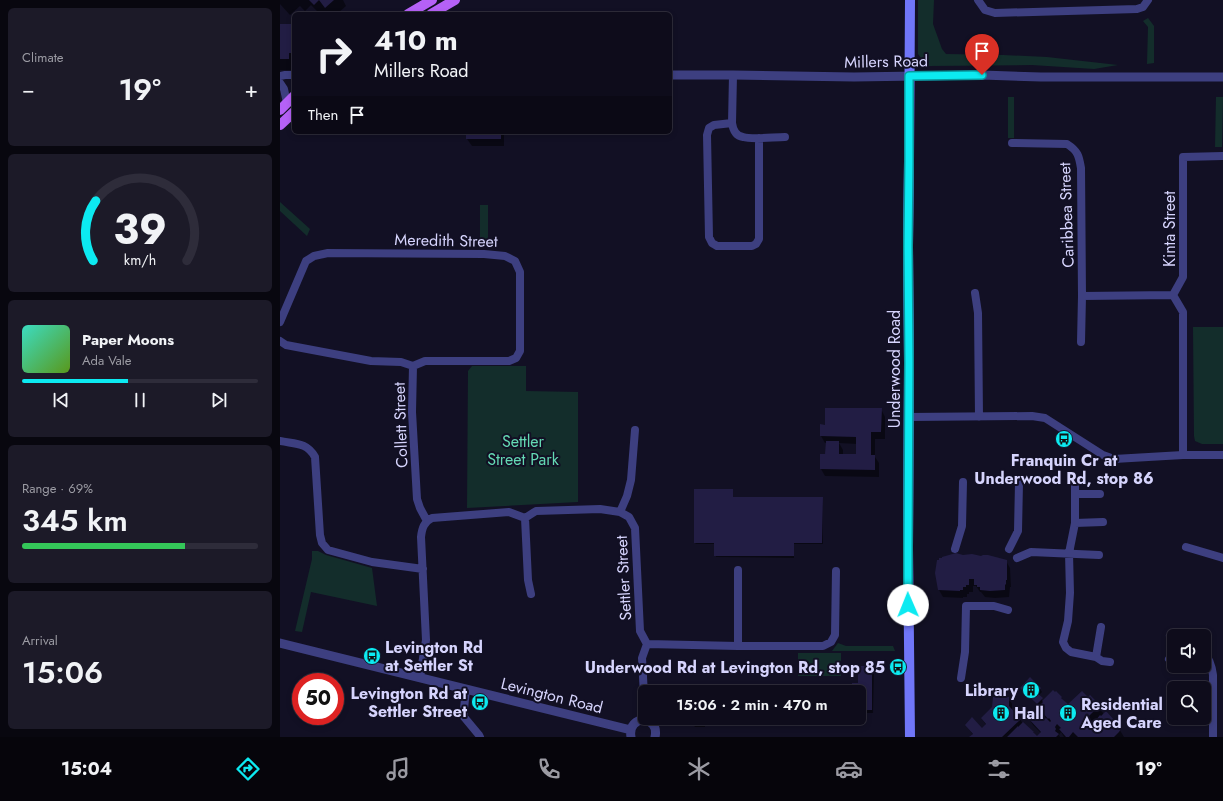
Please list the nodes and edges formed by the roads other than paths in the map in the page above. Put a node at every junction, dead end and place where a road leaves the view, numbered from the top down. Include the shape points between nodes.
1 (432, 0) edge
2 (455, 0) edge
3 (910, 0) edge
4 (978, 0) edge
5 (1148, 0) edge
6 (411, 12) edge
7 (434, 12) edge
8 (292, 75) edge
9 (672, 75) edge
10 (733, 75) junction
11 (280, 76) edge
12 (909, 76) junction
13 (1223, 76) edge
14 (280, 83) edge
15 (287, 103) edge
16 (292, 114) edge
17 (732, 123) junction
18 (280, 125) edge
19 (785, 137) dead end
20 (759, 138) junction
21 (1012, 143) dead end
22 (1223, 156) edge
23 (975, 293) dead end
24 (1173, 295) junction
25 (1082, 296) junction
26 (280, 322) edge
27 (280, 341) edge
28 (1081, 342) dead end
29 (413, 366) junction
30 (979, 416) junction
31 (909, 417) junction
32 (635, 430) dead end
33 (280, 441) edge
34 (1183, 455) junction
35 (1223, 455) edge
36 (963, 482) dead end
37 (1019, 483) dead end
38 (1076, 484) dead end
39 (1076, 494) junction
40 (1100, 494) dead end
41 (620, 512) junction
42 (525, 518) junction
43 (427, 521) junction
44 (1075, 522) junction
45 (1103, 522) dead end
46 (1186, 547) dead end
47 (955, 549) dead end
48 (1009, 549) dead end
49 (1069, 553) junction
50 (1099, 555) dead end
51 (1017, 558) dead end
52 (1223, 558) edge
53 (423, 569) junction
54 (738, 570) dead end
55 (836, 571) dead end
56 (530, 594) dead end
57 (1008, 610) dead end
58 (1101, 627) dead end
59 (280, 643) edge
60 (647, 644) junction
61 (738, 646) junction
62 (1096, 657) junction
63 (1110, 662) dead end
64 (1211, 664) edge
65 (420, 677) junction
66 (961, 678) dead end
67 (643, 685) edge
68 (466, 689) junction
69 (638, 721) edge
70 (653, 725) edge
71 (631, 733) edge
72 (658, 736) edge
73 (480, 737) edge
74 (910, 737) edge
75 (1213, 737) edge

1 - 6 main road
2 - 7 main road
3 - 12 main road, Underwood Road
4 - 5 street via 985,10 995,13 1137,9 1143,7
8 - 11 street
9 - 10 street, Millers Road
10 - 12 street, Millers Road
10 - 17 street
12 - 13 street, Millers Road
12 - 31 main road, Underwood Road
14 - 15 street
16 - 18 main road
17 - 20 street via 733,129 742,137
17 - 20 street via 714,124 709,128 707,135 709,237 712,244 752,246 759,239
19 - 20 street
21 - 25 street, Caribbea Street via 1067,144 1074,148 1079,156
22 - 24 street, Kinta Street via 1183,157 1183,277
23 - 30 street via 978,312
24 - 25 street
24 - 34 street via 1183,312
25 - 28 street, Caribbea Street
26 - 29 street, Meredith Street via 306,261 314,256 328,253 484,254 505,256 515,261 520,272 520,352 516,358 509,361 425,361
27 - 29 street, Collett Street via 286,345 371,362 401,362
29 - 43 street, Collett Street via 412,412 417,499
30 - 31 street
30 - 34 street via 1044,418 1103,455 1114,459
31 - 74 main road, Underwood Road
32 - 41 street via 631,480
33 - 53 street via 305,446 315,457 320,535 328,550 372,562
34 - 35 street
36 - 47 street via 962,526
37 - 48 street via 1018,531
38 - 39 street
39 - 40 street
39 - 44 street
41 - 42 street, Settler Street via 600,509 536,511
41 - 60 street, Settler Street via 629,518 635,528 640,631
42 - 43 street via 509,512 432,518
42 - 56 street
43 - 53 street via 422,528 421,537
44 - 45 street
44 - 49 street
46 - 52 street
49 - 50 street
49 - 51 street via 1031,552
49 - 62 street via 1070,593 1063,642 1071,652
53 - 65 street via 426,640
54 - 61 street
55 - 61 street via 835,634 831,642 823,646
57 - 66 street via 994,606 966,606 965,652
58 - 62 street
59 - 65 street, Levington Road
60 - 61 street
60 - 67 street via 642,658
62 - 63 street
64 - 75 street
65 - 68 street, Levington Road
68 - 71 street, Levington Road
68 - 73 street via 464,717
69 - 71 street
70 - 72 street

